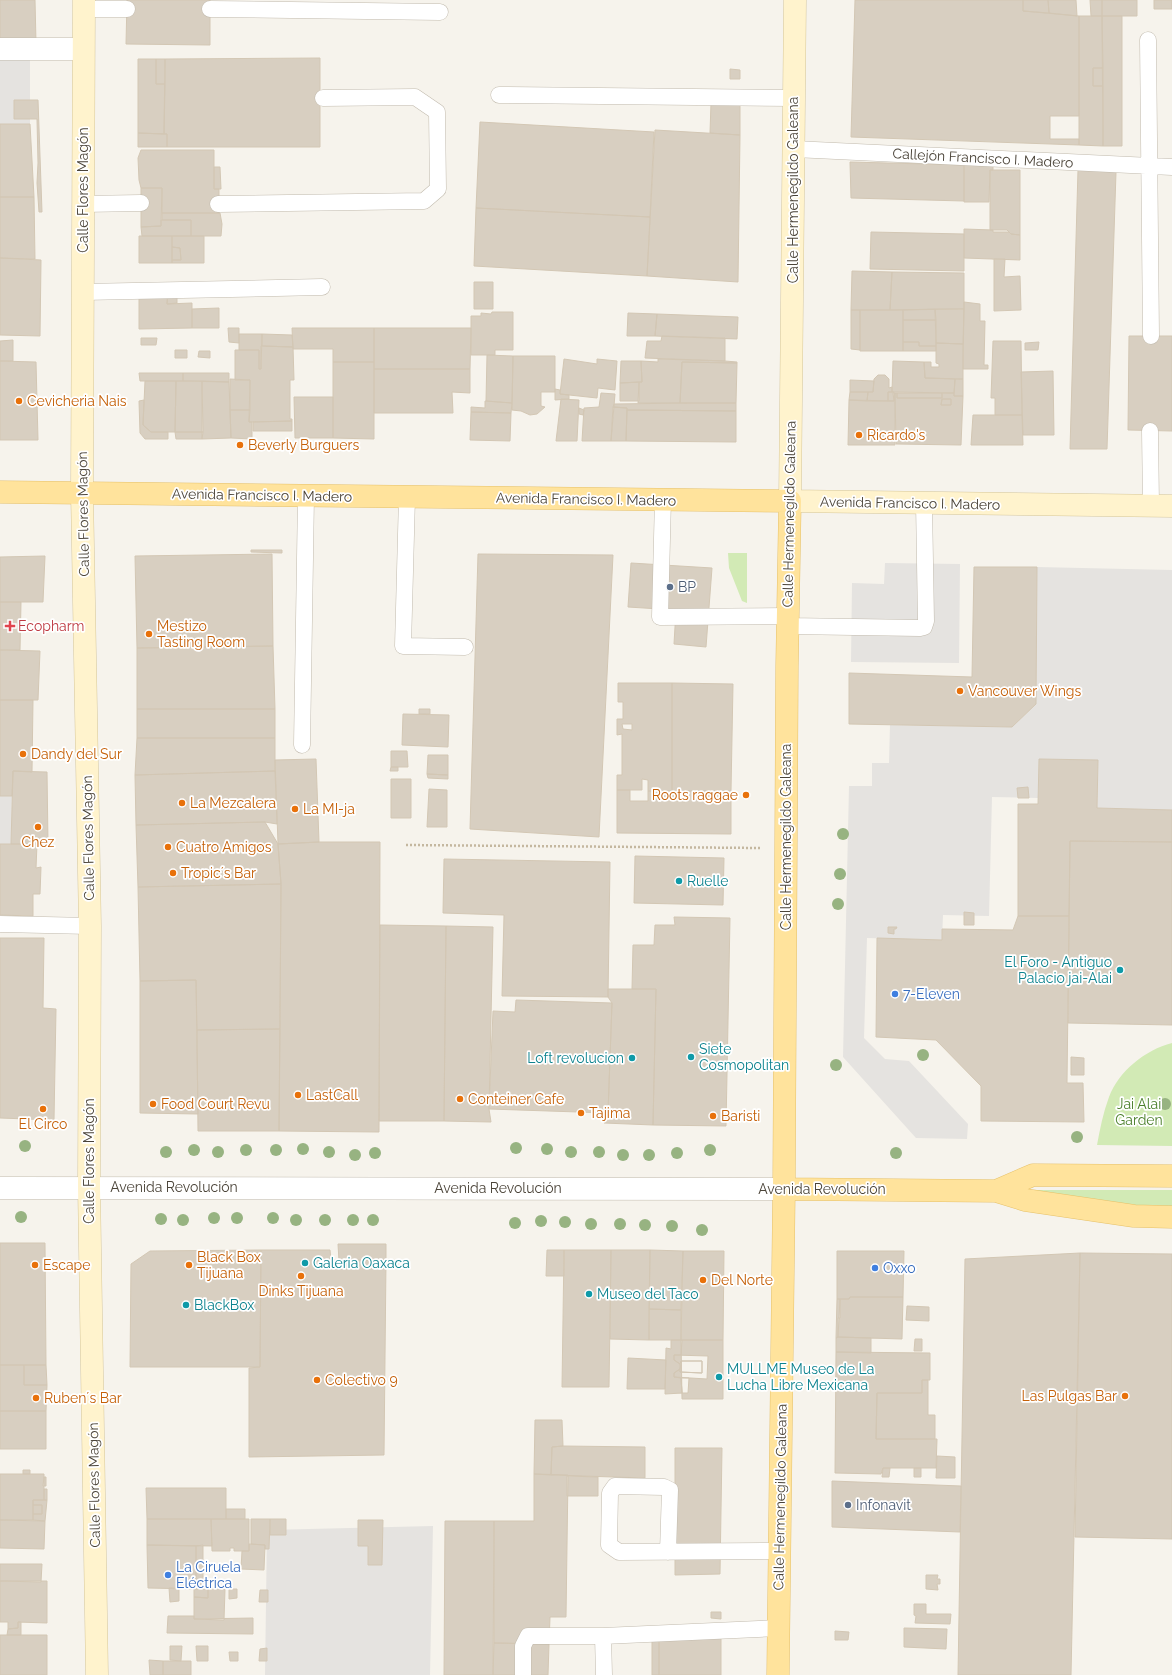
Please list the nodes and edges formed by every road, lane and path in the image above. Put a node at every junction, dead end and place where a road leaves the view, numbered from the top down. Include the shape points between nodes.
1 (795, 0) edge
2 (84, 5) edge
3 (127, 9) dead end
4 (210, 9) dead end
5 (440, 12) dead end
6 (1148, 40) dead end
7 (0, 49) edge
8 (83, 49) junction
9 (499, 95) dead end
10 (323, 98) dead end
11 (793, 98) junction
12 (794, 149) junction
13 (1150, 166) junction
14 (1172, 167) edge
15 (141, 203) dead end
16 (83, 204) junction
17 (218, 204) dead end
18 (322, 287) dead end
19 (82, 292) junction
20 (1151, 336) dead end
21 (1150, 431) dead end
22 (0, 492) edge
23 (82, 494) junction
24 (306, 496) junction
25 (407, 497) junction
26 (663, 499) junction
27 (790, 501) junction
28 (924, 503) junction
29 (1162, 505) edge
30 (788, 621) junction
31 (465, 646) dead end
32 (302, 745) dead end
33 (406, 845) dead end
34 (786, 849) junction
35 (0, 924) edge
36 (90, 926) junction
37 (1172, 1176) edge
38 (89, 1187) junction
39 (0, 1188) edge
40 (784, 1189) junction
41 (996, 1191) junction
42 (1172, 1217) edge
43 (779, 1551) junction
44 (668, 1552) junction
45 (778, 1628) junction
46 (603, 1636) junction
47 (97, 1675) edge
48 (523, 1675) edge
49 (604, 1675) edge
50 (778, 1675) edge

1 - 11 street, Calle Hermenegildo Galeana
2 - 3 lane
2 - 8 street, Calle Flores Magón
4 - 5 lane
6 - 13 lane
7 - 8 street
8 - 16 street, Calle Flores Magón
9 - 11 lane
10 - 17 lane via 415,97 437,112 438,189 424,201
11 - 12 street, Calle Hermenegildo Galeana
12 - 13 lane, Callejón Francisco I. Madero
12 - 27 street, Calle Hermenegildo Galeana
13 - 14 lane, Callejón Francisco I. Madero
13 - 20 lane
15 - 16 lane
16 - 19 street, Calle Flores Magón
18 - 19 lane
19 - 23 street, Calle Flores Magón
21 - 29 lane
22 - 23 main road, Avenida Francisco I. Madero
23 - 24 main road, Avenida Francisco I. Madero
23 - 36 street, Calle Flores Magón
24 - 25 main road, Avenida Francisco I. Madero
24 - 32 lane
25 - 26 main road, Avenida Francisco I. Madero
25 - 31 lane via 403,646
26 - 27 main road, Avenida Francisco I. Madero
26 - 30 lane via 660,617
27 - 28 street, Avenida Francisco I. Madero
27 - 30 main road, Calle Hermenegildo Galeana
28 - 29 street, Avenida Francisco I. Madero
28 - 30 lane via 924,627
30 - 34 main road, Calle Hermenegildo Galeana
33 - 34 path
34 - 40 main road, Calle Hermenegildo Galeana
35 - 36 lane
36 - 38 street, Calle Flores Magón
37 - 41 main road, Avenida Revolución via 1034,1175
38 - 39 street, Avenida Revolución
38 - 40 street, Avenida Revolución
38 - 47 street, Calle Flores Magón
40 - 41 main road, Avenida Revolución
40 - 43 main road, Calle Hermenegildo Galeana
41 - 42 main road, Avenida Revolución via 1025,1200 1134,1216
43 - 44 lane
43 - 45 main road, Calle Hermenegildo Galeana
44 - 44 lane via 619,1552 609,1545 610,1493 615,1486 664,1486 670,1490
45 - 46 lane
45 - 50 main road, Calle Hermenegildo Galeana
46 - 48 lane via 528,1636 523,1646
46 - 49 lane

